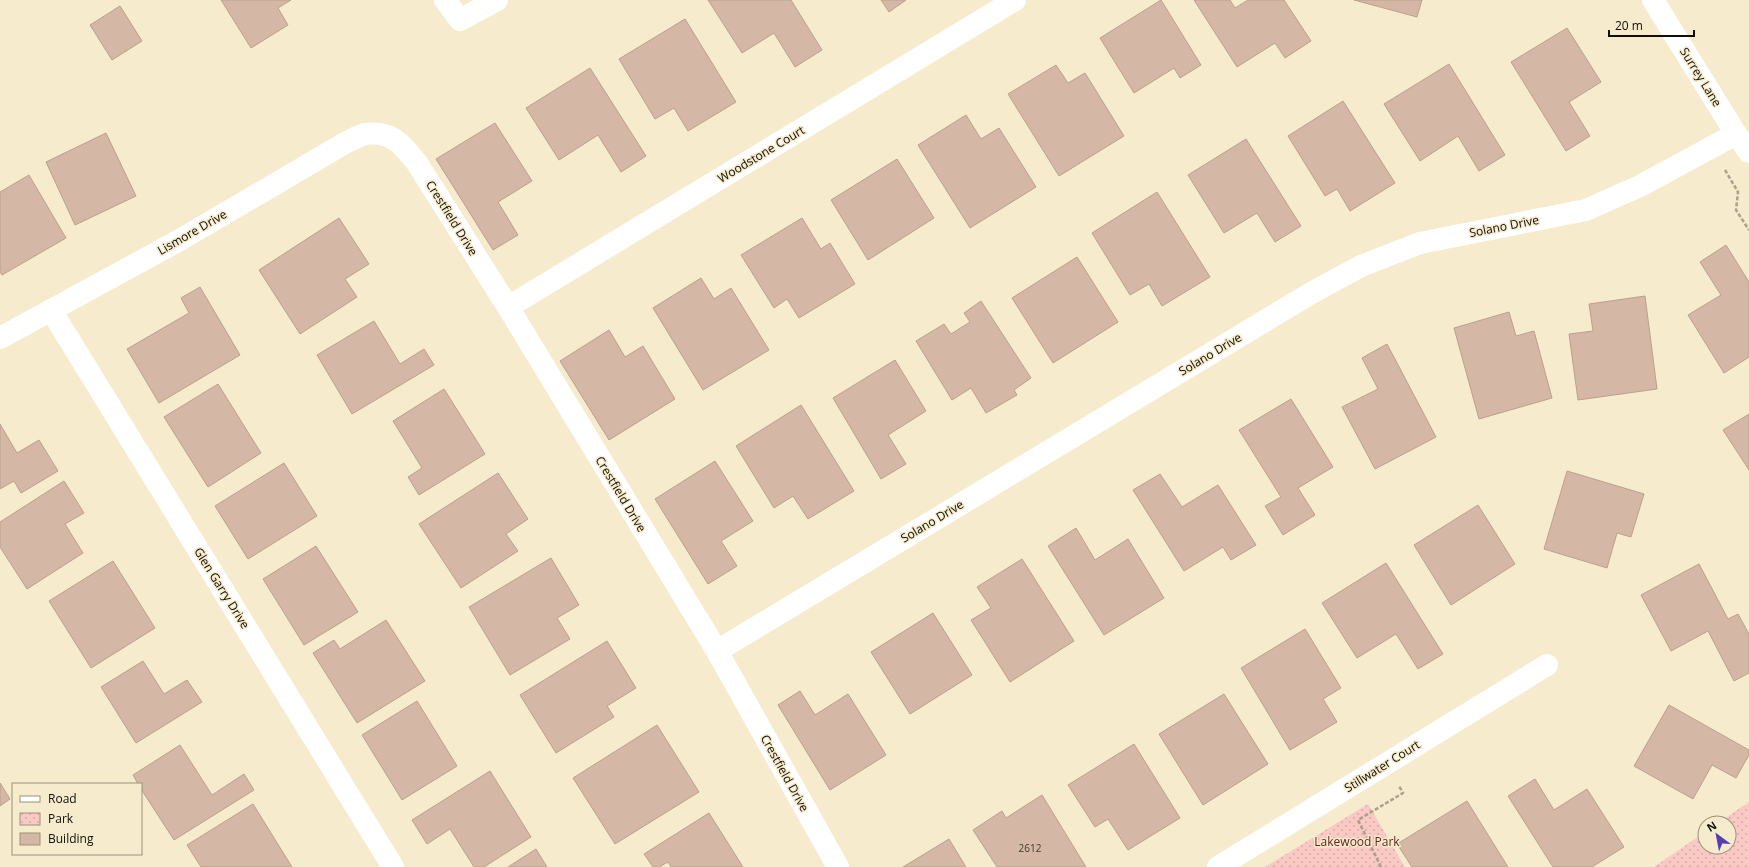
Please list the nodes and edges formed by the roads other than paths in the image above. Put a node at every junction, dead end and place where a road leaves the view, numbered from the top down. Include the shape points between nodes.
1 (445, 0) edge
2 (497, 0) edge
3 (1014, 0) edge
4 (1653, 0) edge
5 (1736, 134) junction
6 (386, 135) joint
7 (1749, 152) edge
8 (508, 307) junction
9 (51, 310) junction
10 (0, 338) edge
11 (717, 651) junction
12 (1547, 665) dead end
13 (394, 867) edge
14 (838, 867) edge
15 (1218, 867) edge

1 - 2 street via 460,20
3 - 8 street, Woodstone Court
4 - 5 street, Surrey Lane
5 - 7 street, Surrey Lane
5 - 11 street, Solano Drive via 1640,186 1586,210 1420,243 1361,266 1312,292
6 - 8 street, Crestfield Drive via 402,144 417,163
6 - 9 street, Lismore Drive via 364,134 346,143 178,241
8 - 11 street, Crestfield Drive
9 - 10 street, Lismore Drive
9 - 13 street, Glen Garry Drive
11 - 14 street, Crestfield Drive
12 - 15 street, Stillwater Court

